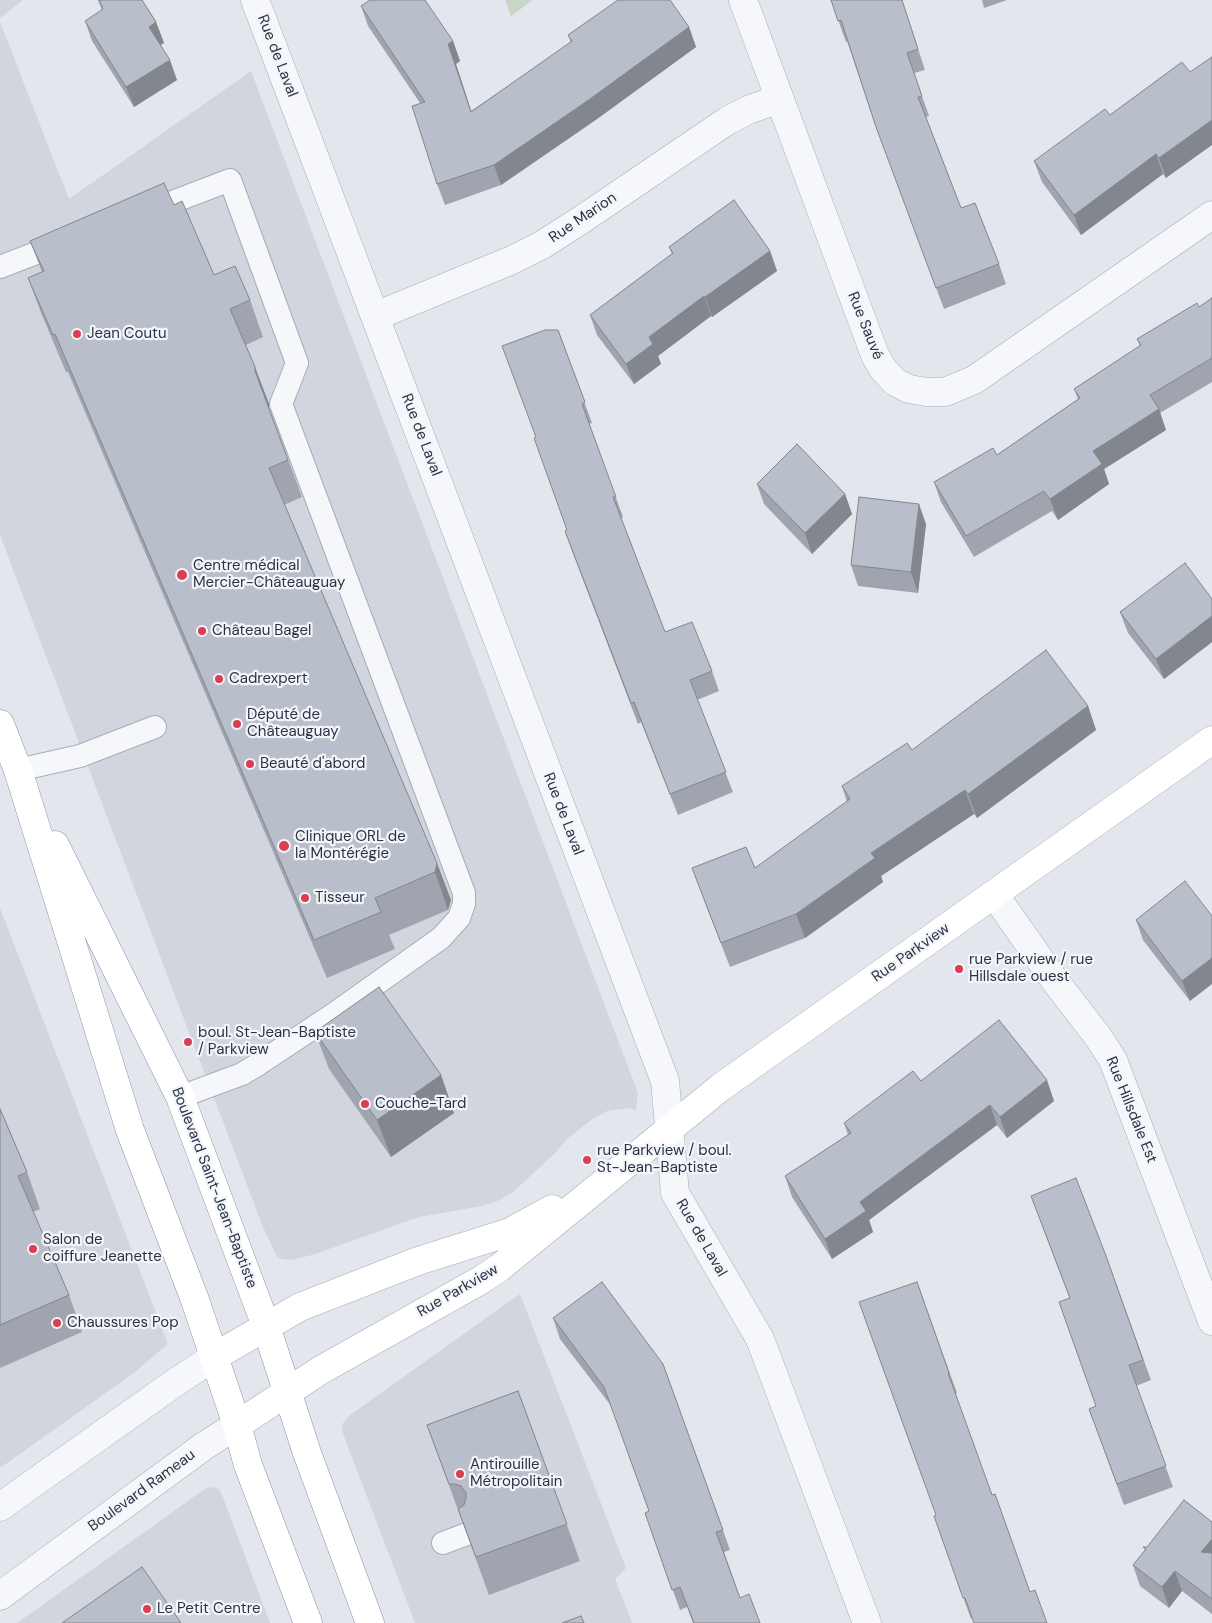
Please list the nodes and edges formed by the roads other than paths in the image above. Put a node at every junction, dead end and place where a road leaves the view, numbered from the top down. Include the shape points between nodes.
1 (255, 0) edge
2 (743, 0) edge
3 (779, 99) junction
4 (1212, 214) edge
5 (124, 220) edge
6 (80, 237) edge
7 (0, 267) edge
8 (376, 316) junction
9 (0, 724) edge
10 (155, 727) dead end
11 (1212, 740) edge
12 (18, 770) junction
13 (994, 894) junction
14 (180, 1098) junction
15 (668, 1130) junction
16 (616, 1173) junction
17 (1212, 1321) edge
18 (266, 1326) junction
19 (214, 1357) junction
20 (288, 1392) junction
21 (237, 1425) junction
22 (0, 1507) edge
23 (467, 1534) edge
24 (443, 1543) dead end
25 (0, 1596) edge
26 (308, 1623) edge
27 (370, 1623) edge
28 (867, 1623) edge

1 - 8 street, Rue de Laval
2 - 3 street, Rue Sauvé
3 - 4 street, Rue Sauvé via 875,355 895,382 909,389 945,392 974,380
3 - 8 street, Rue Marion via 727,121 542,245
5 - 14 lane via 230,180 297,363 281,404 464,893 459,918 441,938 257,1065 236,1077
6 - 7 lane
8 - 15 street, Rue de Laval via 665,1081
9 - 12 main road, Boulevard Saint-Jean-Baptiste
10 - 12 lane via 80,756
11 - 13 main road, Rue Parkview
12 - 14 main road, Boulevard Saint-Jean-Baptiste
12 - 19 main road, Boulevard Saint-Jean-Baptiste via 130,1130
13 - 15 main road, Rue Parkview via 721,1087
13 - 17 street, Rue Hillsdale Est via 1113,1060
14 - 18 main road, Boulevard Saint-Jean-Baptiste
15 - 16 main road, Rue Parkview
15 - 28 street, Rue de Laval via 676,1193 760,1339
16 - 18 main road, Rue Parkview via 510,1232 418,1261 323,1297
16 - 20 main road, Rue Parkview via 499,1268
18 - 19 main road
18 - 20 main road, Boulevard Saint-Jean-Baptiste
19 - 21 main road, Boulevard Saint-Jean-Baptiste
19 - 22 street
20 - 21 main road, Boulevard Rameau
20 - 27 main road, Boulevard Saint-Jean-Baptiste
21 - 25 street, Boulevard Rameau via 198,1450
21 - 26 main road, Boulevard Saint-Jean-Baptiste via 248,1465
23 - 24 lane

